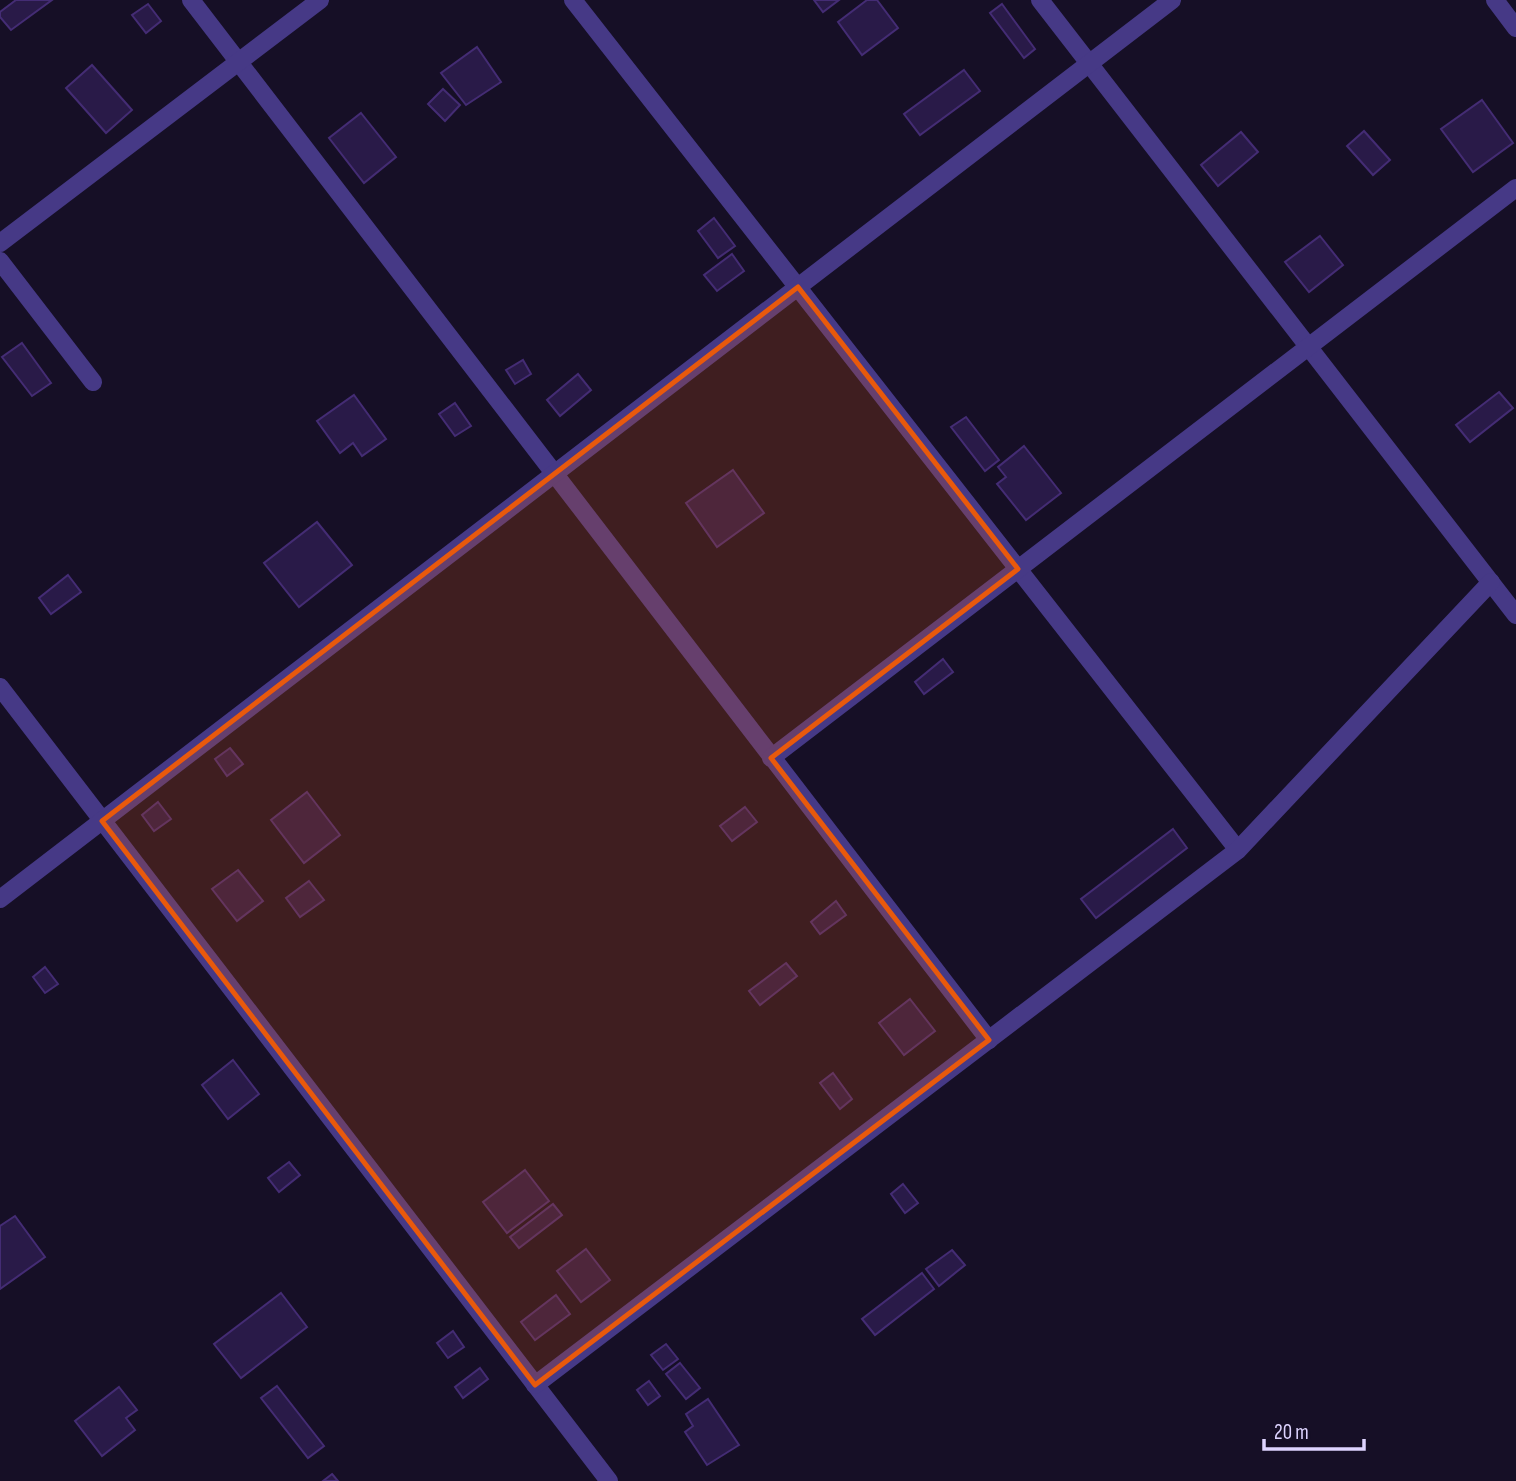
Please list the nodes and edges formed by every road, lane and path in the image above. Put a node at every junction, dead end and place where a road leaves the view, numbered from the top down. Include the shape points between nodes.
1 (191, 0) edge
2 (320, 0) edge
3 (573, 0) edge
4 (1040, 0) edge
5 (1172, 0) edge
6 (1494, 0) edge
7 (1516, 28) edge
8 (238, 62) junction
9 (1089, 64) junction
10 (1516, 188) edge
11 (0, 243) edge
12 (0, 261) edge
13 (798, 287) junction
14 (1308, 347) junction
15 (93, 382) dead end
16 (554, 474) junction
17 (1018, 569) junction
18 (1491, 583) junction
19 (1516, 615) edge
20 (0, 688) edge
21 (771, 758) junction
22 (102, 821) junction
23 (1238, 850) junction
24 (0, 899) edge
25 (989, 1040) junction
26 (535, 1385) junction
27 (609, 1481) edge

1 - 8 street
2 - 8 street
3 - 13 street
4 - 9 street
5 - 9 street
6 - 7 street
8 - 11 street
8 - 16 street
9 - 13 street
9 - 14 street
10 - 14 street
12 - 15 street
13 - 16 street
13 - 17 street
14 - 17 street
14 - 18 street
16 - 21 street
16 - 22 street
17 - 21 street
17 - 23 street
18 - 19 street
18 - 23 street
20 - 22 street
21 - 25 street
22 - 24 street
22 - 26 street
23 - 25 street
25 - 26 street
26 - 27 street

